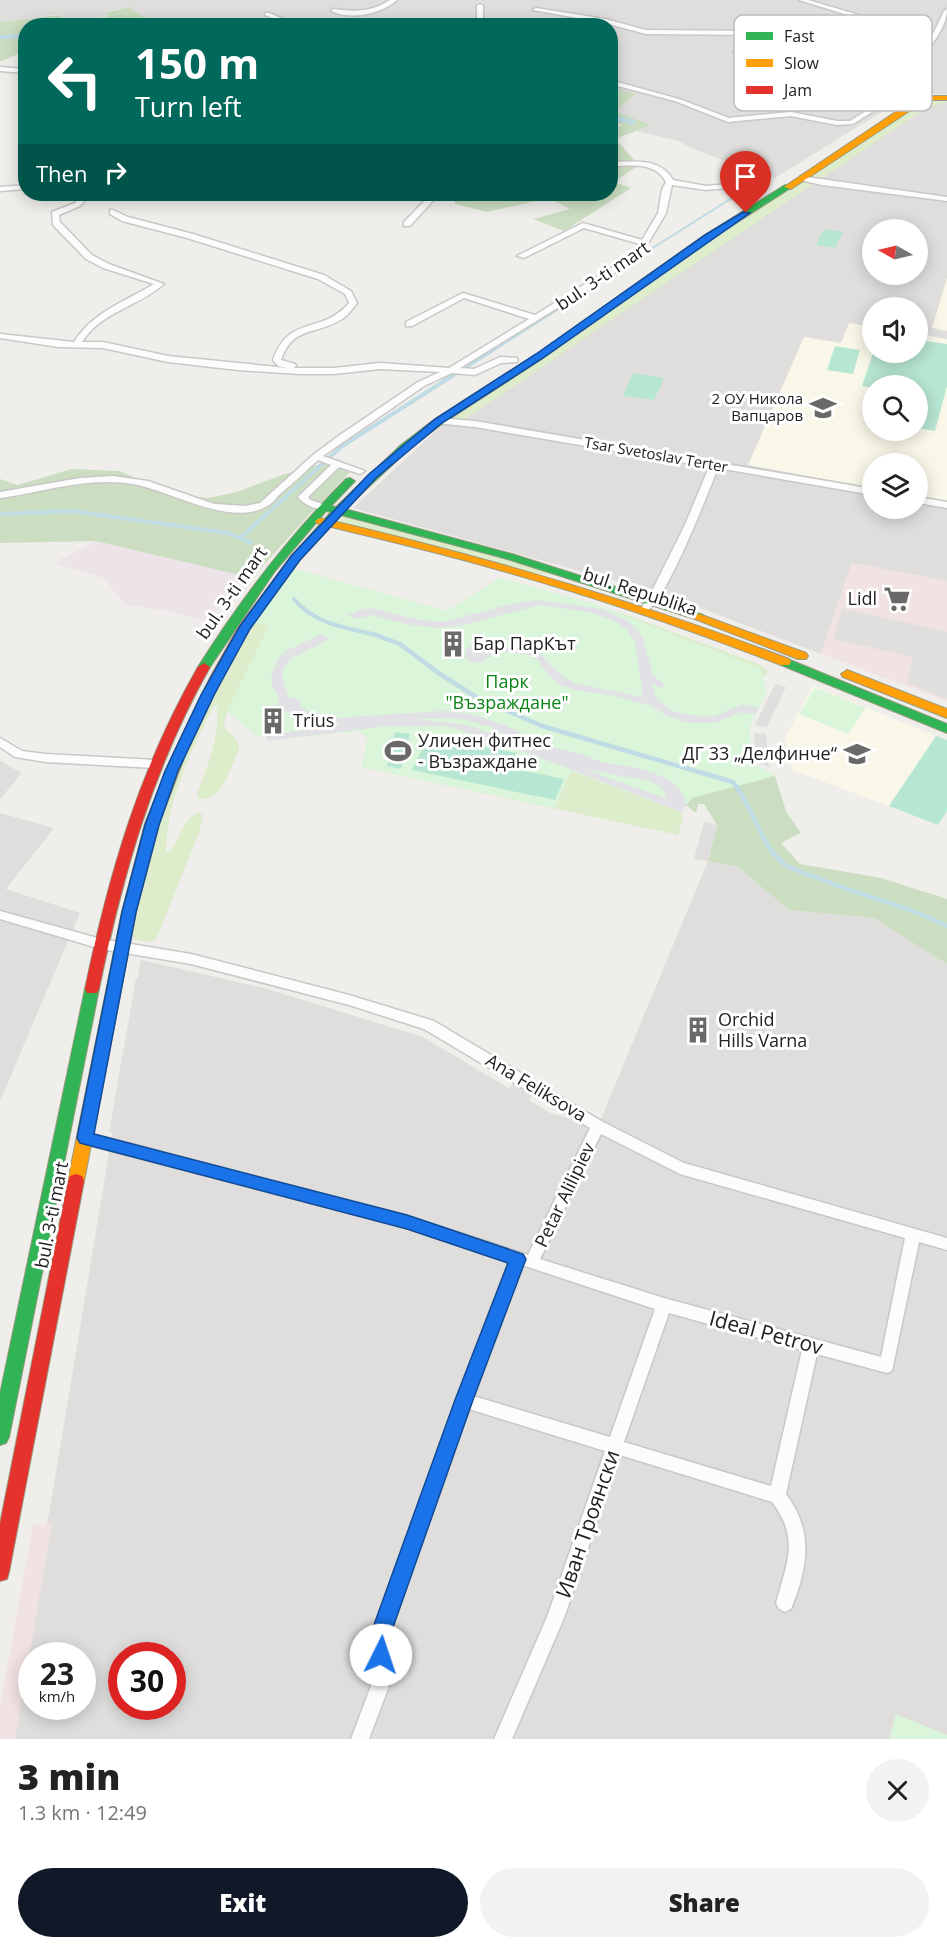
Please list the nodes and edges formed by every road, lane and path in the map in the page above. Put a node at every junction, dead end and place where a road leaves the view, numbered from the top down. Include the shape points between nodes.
1 (394, 0) edge
2 (802, 0) edge
3 (480, 6) dead end
4 (536, 10) dead end
5 (334, 11) dead end
6 (947, 11) edge
7 (267, 14) dead end
8 (852, 15) edge
9 (582, 17) joint
10 (277, 18) edge
11 (480, 18) edge
12 (588, 18) edge
13 (618, 24) edge
14 (734, 33) edge
15 (934, 36) joint
16 (932, 42) edge
17 (0, 69) edge
18 (18, 70) edge
19 (618, 84) edge
20 (932, 95) edge
21 (947, 97) edge
22 (870, 111) edge
23 (889, 111) edge
24 (894, 111) edge
25 (618, 164) edge
26 (803, 178) junction
27 (670, 182) junction
28 (740, 184) dead end
29 (18, 188) edge
30 (0, 189) edge
31 (947, 199) edge
32 (82, 201) edge
33 (428, 201) edge
34 (113, 212) dead end
35 (407, 224) dead end
36 (644, 243) junction
37 (521, 256) dead end
38 (536, 318) junction
39 (409, 324) dead end
40 (0, 336) edge
41 (77, 343) junction
42 (514, 360) junction
43 (334, 371) junction
44 (449, 372) junction
45 (439, 421) junction
46 (327, 460) junction
47 (715, 464) junction
48 (360, 471) junction
49 (862, 490) edge
50 (0, 495) edge
51 (928, 502) edge
52 (947, 505) edge
53 (323, 507) junction
54 (338, 511) junction
55 (312, 519) junction
56 (328, 522) junction
57 (649, 605) junction
58 (947, 714) edge
59 (947, 729) edge
60 (0, 742) edge
61 (155, 764) junction
62 (0, 915) edge
63 (101, 944) junction
64 (121, 946) junction
65 (598, 1126) junction
66 (85, 1138) junction
67 (913, 1234) junction
68 (947, 1244) edge
69 (524, 1261) junction
70 (664, 1305) junction
71 (811, 1345) junction
72 (464, 1400) junction
73 (0, 1437) edge
74 (614, 1447) junction
75 (777, 1496) junction
76 (0, 1572) edge
77 (785, 1603) dead end
78 (360, 1739) edge
79 (503, 1739) edge

1 - 5 street via 371,13
2 - 8 street
3 - 11 street
4 - 9 street
6 - 15 street
7 - 10 street
9 - 12 street
13 - 14 street via 646,32
15 - 16 street
17 - 18 street
19 - 22 street via 677,100 728,120 791,114 851,123
20 - 21 street, bul. 3-ti mart
23 - 42 street, bul. 3-ti mart via 618,286
24 - 26 street, bul. 3-ti mart
25 - 27 street via 660,167
26 - 31 street
26 - 45 street, bul. 3-ti mart via 708,237 540,356
27 - 28 street via 705,188
27 - 36 street via 662,213
29 - 30 street
32 - 41 street via 55,214 56,224 89,256 106,266 160,284 101,317
33 - 35 street
34 - 43 street via 125,219 321,278 348,293 353,303 349,311 288,336 277,358 285,365
36 - 37 street via 583,225
36 - 38 street via 637,255
38 - 39 street via 466,294
38 - 44 street
40 - 41 street
41 - 43 street via 238,367
42 - 44 street via 500,360 476,372
42 - 48 street, bul. 3-ti mart via 412,428
43 - 44 street via 381,366
44 - 46 street via 421,384
45 - 47 street, Tsar Svetoslav Terter
45 - 54 street, bul. 3-ti mart
46 - 48 street
46 - 50 street via 253,509 206,505 142,482 106,478
46 - 53 street via 303,497
47 - 49 street, Tsar Svetoslav Terter
47 - 57 street via 689,528
48 - 53 street, bul. 3-ti mart
51 - 52 street
53 - 54 street, bul. Republika
53 - 55 street, bul. 3-ti mart
54 - 56 street, bul. 3-ti mart
54 - 57 street, bul. Republika via 531,561
55 - 56 street, bul. Republika
55 - 61 street, bul. 3-ti mart via 276,561 227,630 180,706
56 - 57 street, bul. Republika
56 - 64 street, bul. 3-ti mart via 267,596 217,676 172,771 152,825
57 - 58 street, bul. Republika via 724,624
57 - 59 street, bul. Republika
60 - 61 street via 19,754 46,758
61 - 63 street, bul. 3-ti mart via 134,822
62 - 63 street, Ana Feliksova
63 - 64 street, Ana Feliksova
63 - 73 street, bul. 3-ti mart
64 - 65 street, Ana Feliksova via 202,962 429,1025
64 - 66 street, bul. 3-ti mart
65 - 67 street, Ana Feliksova via 680,1168
65 - 69 street, Petar Alilipiev
66 - 69 street, Ideal Petrov via 407,1222
66 - 76 street, bul. 3-ti mart
67 - 68 street, Ana Feliksova
67 - 71 street, Ideal Petrov via 887,1366
69 - 70 street, Ideal Petrov
69 - 72 street, Petar Alilipiev
70 - 71 street, Ideal Petrov
70 - 74 street, Иван Троянски
71 - 75 street
72 - 74 street
72 - 78 street, Petar Alilipiev via 381,1633 380,1686
74 - 75 street
74 - 79 street, Иван Троянски via 555,1618
75 - 77 street via 792,1515 800,1536

